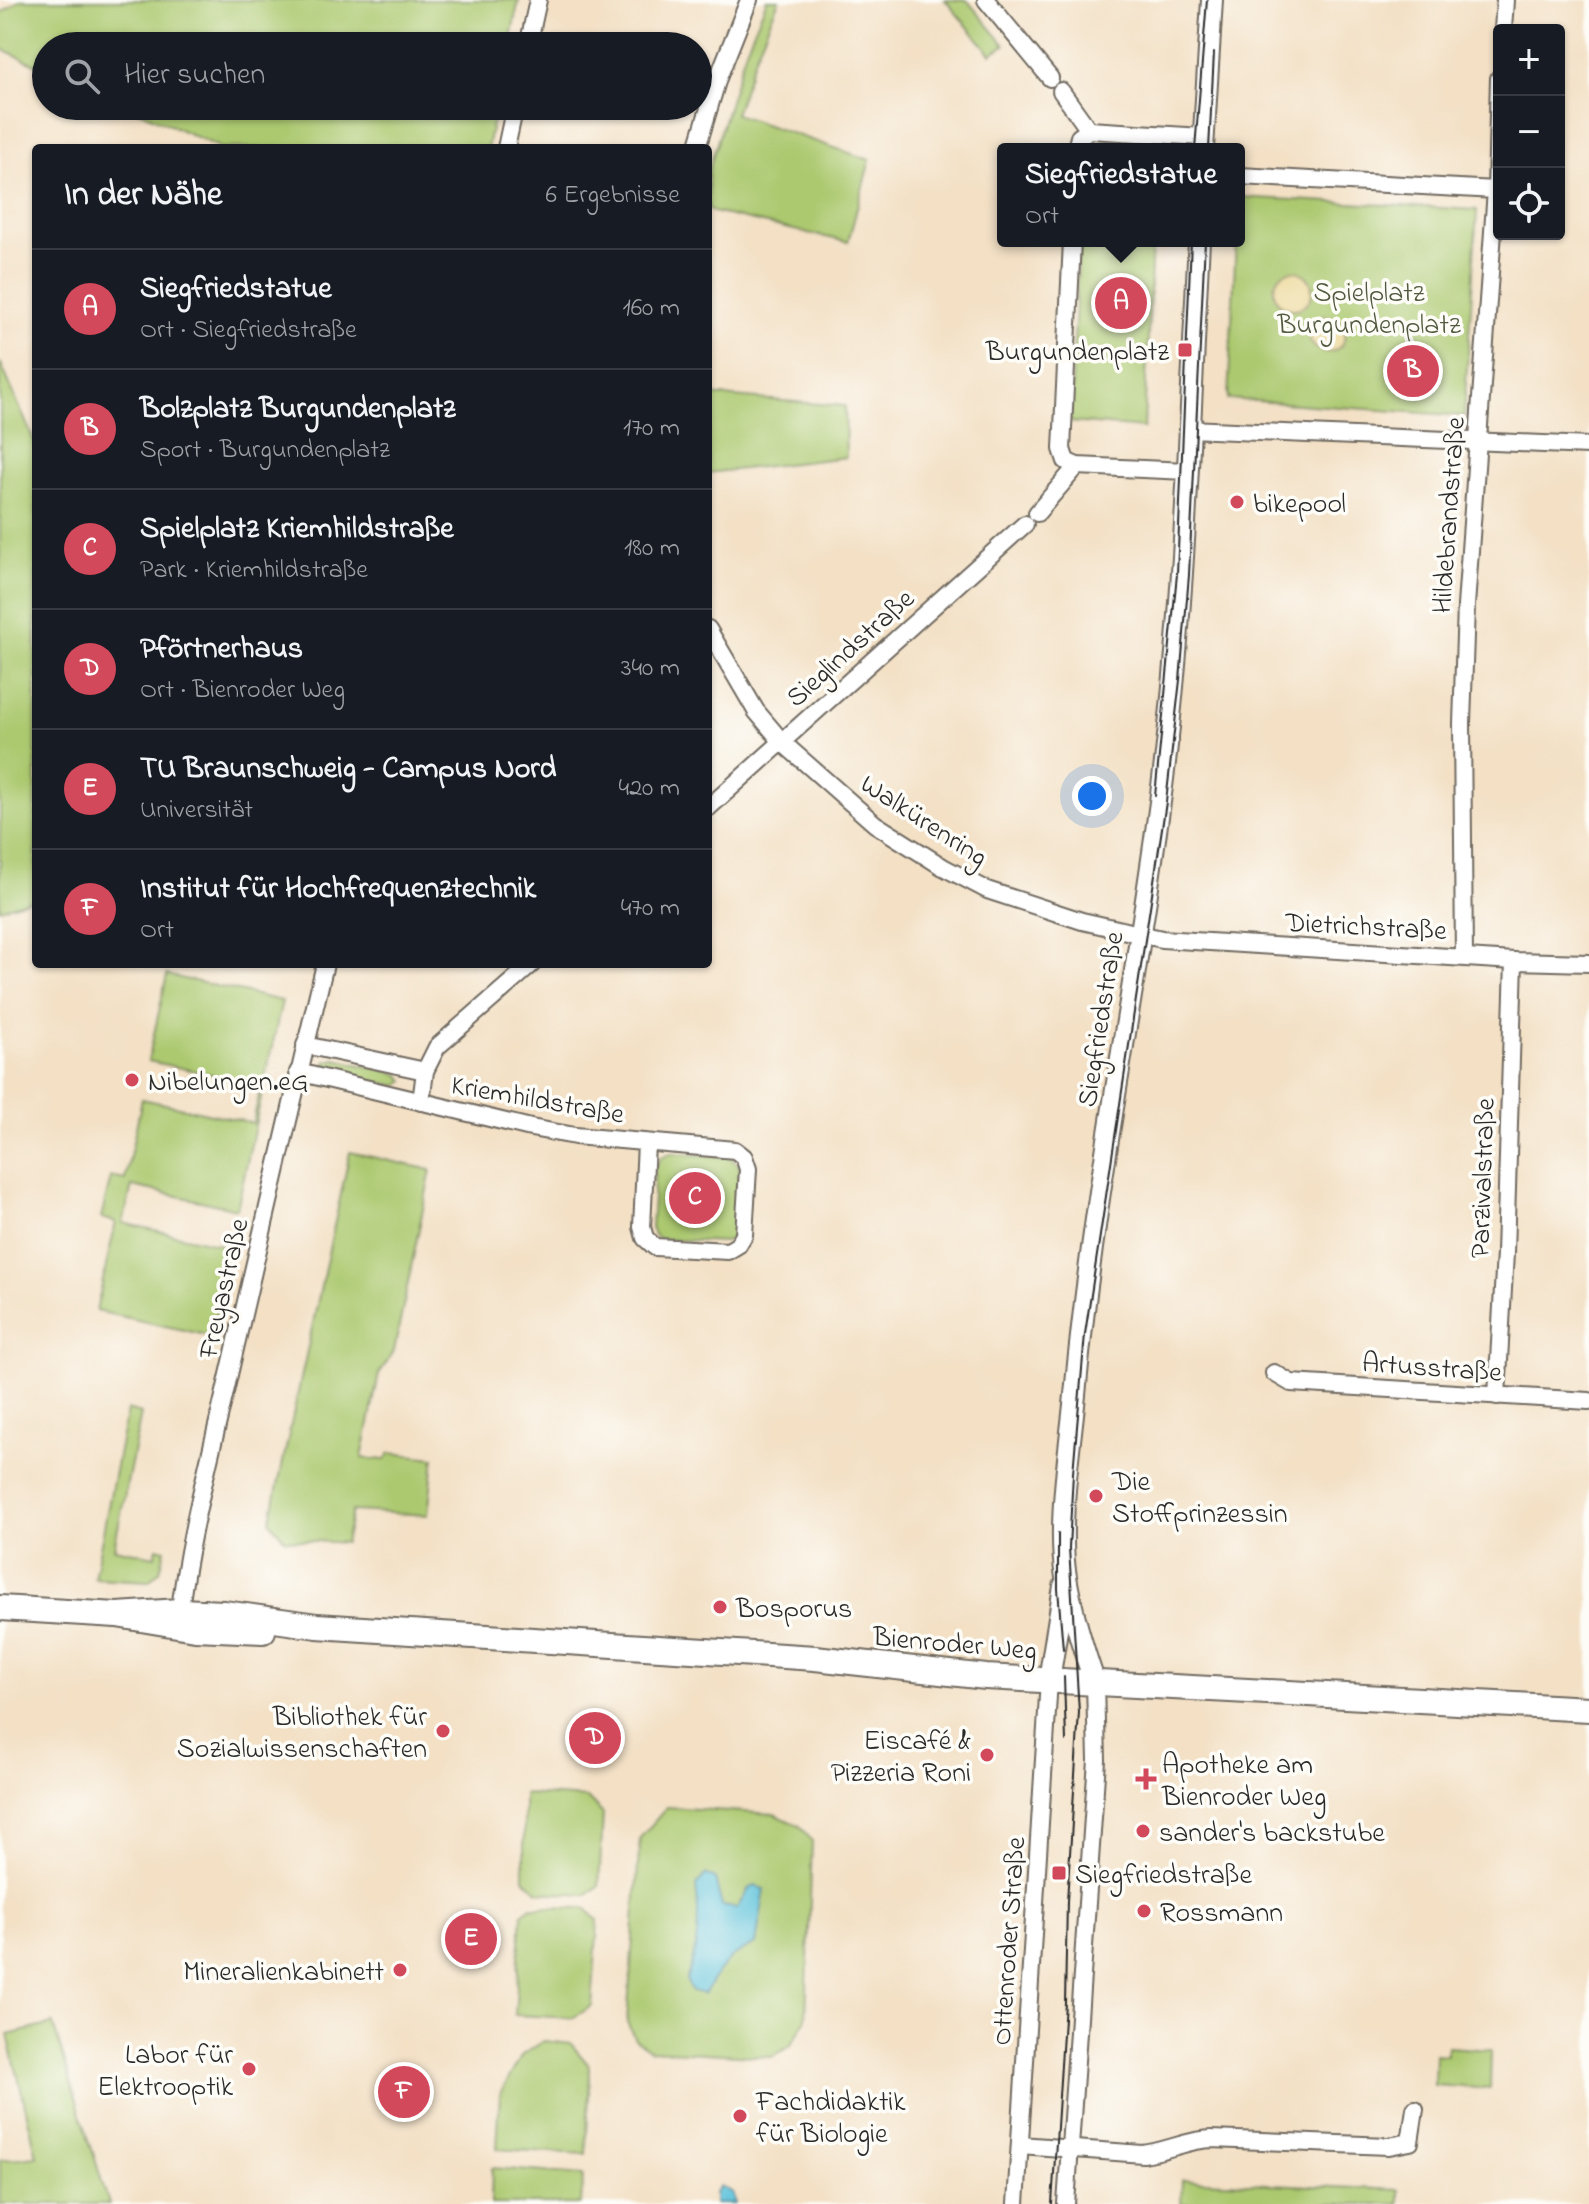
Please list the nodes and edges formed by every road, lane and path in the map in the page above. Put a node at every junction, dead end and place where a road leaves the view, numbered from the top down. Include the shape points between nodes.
1 (538, 0) edge
2 (749, 0) edge
3 (986, 0) edge
4 (1212, 0) edge
5 (1505, 0) edge
6 (1503, 24) edge
7 (531, 32) edge
8 (1499, 96) edge
9 (712, 98) edge
10 (512, 120) edge
11 (705, 120) edge
12 (1089, 130) junction
13 (1078, 143) edge
14 (1203, 143) edge
15 (507, 144) edge
16 (698, 144) edge
17 (1497, 168) edge
18 (1245, 176) edge
19 (1493, 190) edge
20 (1493, 232) edge
21 (1072, 247) edge
22 (1199, 247) edge
23 (1189, 429) junction
24 (1478, 441) junction
25 (1589, 446) edge
26 (1077, 466) junction
27 (1187, 471) junction
28 (712, 636) edge
29 (783, 743) junction
30 (712, 805) edge
31 (1141, 935) junction
32 (1464, 957) junction
33 (1514, 961) junction
34 (1589, 963) edge
35 (324, 968) edge
36 (527, 968) edge
37 (305, 1045) junction
38 (425, 1071) junction
39 (298, 1072) junction
40 (421, 1102) junction
41 (646, 1143) junction
42 (1274, 1373) dead end
43 (1497, 1396) junction
44 (1589, 1401) edge
45 (1066, 1576) junction
46 (0, 1608) edge
47 (179, 1618) junction
48 (1049, 1680) junction
49 (1095, 1683) junction
50 (1589, 1709) edge
51 (1415, 2109) dead end
52 (1020, 2145) junction
53 (1070, 2149) junction
54 (1016, 2204) edge
55 (1066, 2204) edge

1 - 7 street
2 - 9 street
3 - 12 street
4 - 14 street
5 - 6 street
8 - 17 street, Hildebrandstraße
10 - 15 street
11 - 16 street
12 - 13 street
12 - 14 street
18 - 19 street
20 - 24 street, Hildebrandstraße
21 - 26 street via 1062,449 1066,461
22 - 23 street, Siegfriedstraße
23 - 24 street
23 - 27 street, Siegfriedstraße
24 - 25 street
24 - 32 street, Hildebrandstraße via 1462,708
26 - 27 street
26 - 29 street, Sieglindstraße via 1031,518
27 - 31 street, Siegfriedstraße via 1173,679
28 - 29 street, Walkürenring via 756,711
29 - 30 street, Sieglindstraße
29 - 31 street, Walkürenring via 875,824 943,867 1036,908
31 - 32 street, Dietrichstraße
31 - 45 street, Siegfriedstraße via 1080,1334 1067,1472
32 - 33 street, Dietrichstraße
33 - 34 street, Dietrichstraße
33 - 43 street, Parzivalstraße
35 - 37 street, Freyastraße
36 - 38 street via 437,1047
37 - 38 street, Kriemhildstraße
37 - 39 street, Freyastraße
38 - 40 street, Kriemhildstraße
39 - 40 street, Kriemhildstraße
39 - 47 street, Freyastraße
40 - 41 street, Kriemhildstraße via 531,1128
41 - 41 street, Kriemhildstraße via 645,1238 655,1247 728,1251 738,1245 745,1222 744,1157 735,1150
42 - 43 street, Artusstraße via 1291,1383
43 - 44 street, Artusstraße
45 - 48 street, Siegfriedstraße
45 - 49 street, Siegfriedstraße
46 - 47 main road, Bienroder Weg
47 - 48 main road, Bienroder Weg via 224,1613 317,1626 815,1658
48 - 49 main road, Bienroder Weg
48 - 52 street, Ottenroder Straße
49 - 50 main road, Bienroder Weg
49 - 53 street via 1097,1760
51 - 53 street via 1410,2142 1378,2147 1211,2139 1143,2154
52 - 53 street
52 - 54 street, Ottenroder Straße
53 - 55 street

